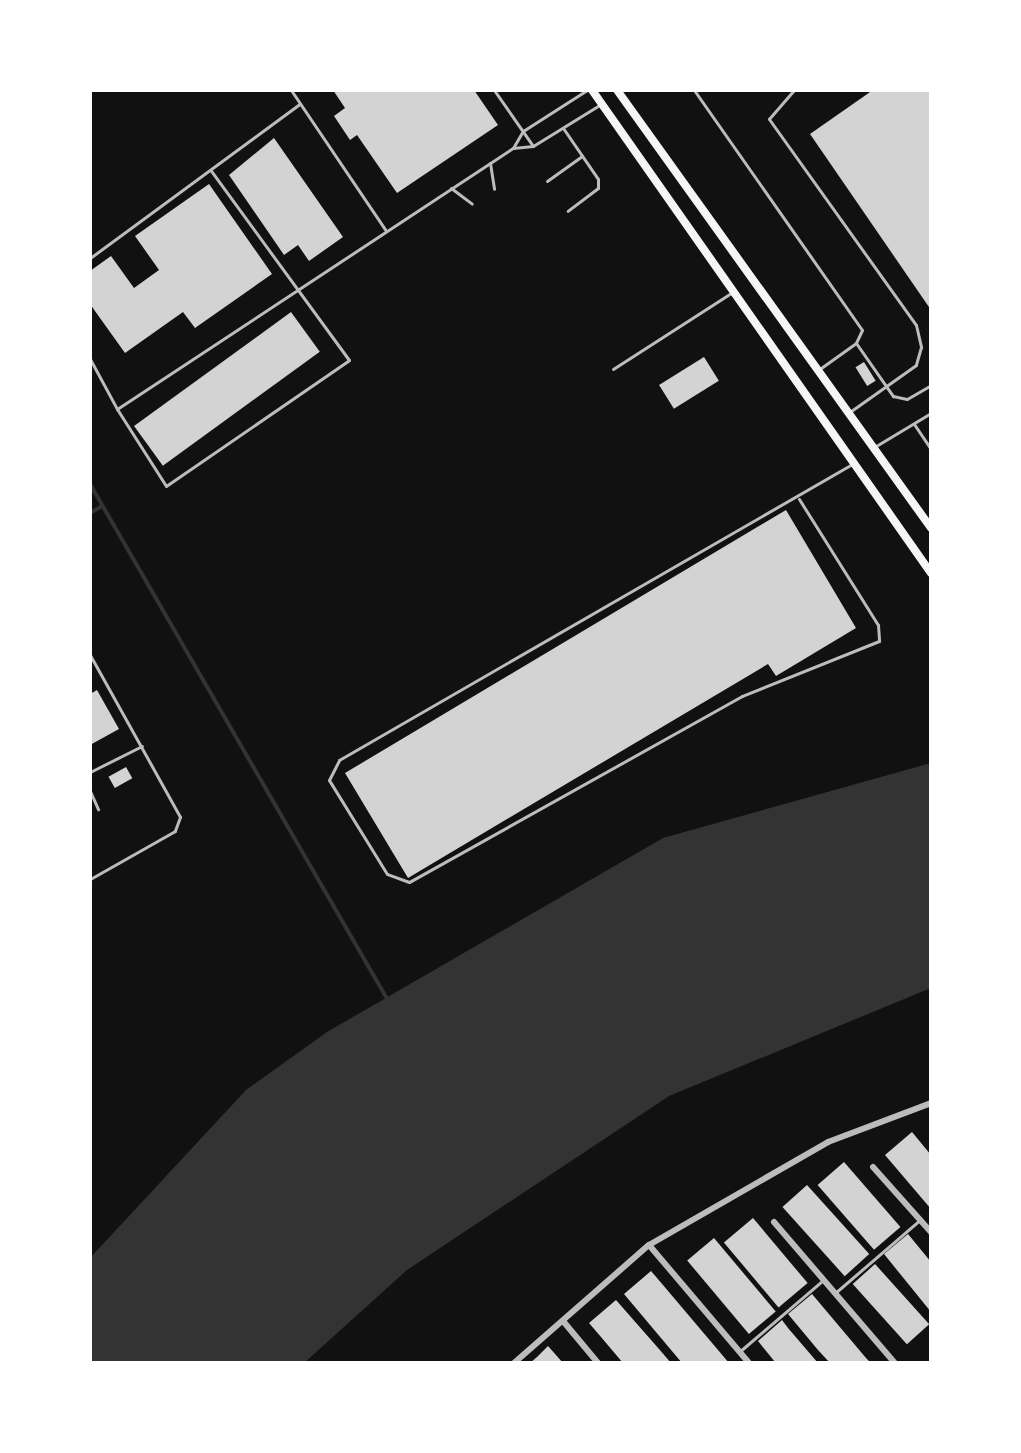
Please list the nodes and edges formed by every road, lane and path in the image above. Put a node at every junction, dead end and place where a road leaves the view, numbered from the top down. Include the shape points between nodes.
1 (291, 90) edge
2 (494, 90) edge
3 (590, 90) edge
4 (617, 90) edge
5 (694, 90) edge
6 (794, 90) edge
7 (300, 104) junction
8 (602, 104) junction
9 (563, 128) junction
10 (523, 131) junction
11 (533, 146) junction
12 (513, 148) junction
13 (582, 156) junction
14 (490, 163) junction
15 (211, 171) junction
16 (547, 181) dead end
17 (451, 188) junction
18 (494, 189) dead end
19 (472, 204) dead end
20 (568, 211) dead end
21 (386, 231) junction
22 (90, 258) edge
23 (300, 289) junction
24 (734, 291) junction
25 (856, 343) junction
26 (90, 359) edge
27 (821, 368) junction
28 (613, 369) dead end
29 (931, 385) edge
30 (885, 387) junction
31 (117, 409) junction
32 (851, 411) junction
33 (931, 413) edge
34 (914, 424) junction
35 (876, 446) junction
36 (931, 449) edge
37 (852, 464) junction
38 (799, 499) junction
39 (931, 528) edge
40 (931, 573) edge
41 (90, 655) edge
42 (142, 746) junction
43 (90, 772) edge
44 (90, 791) edge
45 (98, 809) dead end
46 (90, 879) edge
47 (931, 1103) edge
48 (873, 1167) dead end
49 (920, 1220) junction
50 (774, 1222) dead end
51 (930, 1229) edge
52 (649, 1245) junction
53 (823, 1280) junction
54 (835, 1293) junction
55 (563, 1321) junction
56 (739, 1352) junction
57 (514, 1363) edge
58 (598, 1363) edge
59 (749, 1363) edge
60 (895, 1363) edge

1 - 7 lane
2 - 10 lane
3 - 8 main road
3 - 10 lane
4 - 27 main road
5 - 25 lane via 862,330
6 - 30 lane via 769,119 916,325 916,365
7 - 15 lane
7 - 21 lane
8 - 9 lane
8 - 24 main road
9 - 11 lane
9 - 13 lane
10 - 11 lane
10 - 12 lane
11 - 12 lane
12 - 14 lane
13 - 16 lane
13 - 20 lane via 598,188
14 - 17 lane
14 - 18 lane
15 - 22 lane
15 - 23 lane
17 - 19 lane
17 - 21 lane
21 - 23 lane
23 - 31 lane
23 - 31 lane via 349,360 166,486
24 - 28 lane
24 - 37 main road
25 - 27 lane
25 - 30 lane
26 - 31 lane
27 - 32 main road
29 - 30 lane via 907,399
30 - 32 lane
32 - 35 main road
33 - 34 lane
34 - 35 lane
34 - 36 lane
35 - 39 main road
37 - 38 lane
37 - 40 main road
38 - 38 lane via 339,760 329,780 387,874 409,882 742,696 879,641 878,625
41 - 42 lane
42 - 43 lane
42 - 46 lane via 180,817 175,831
44 - 45 lane
47 - 52 street via 828,1142
48 - 49 street
49 - 51 street
49 - 54 lane
50 - 53 street
52 - 55 street
52 - 56 street
53 - 54 street
53 - 56 lane
54 - 60 street
55 - 57 street
55 - 58 street
56 - 59 street

